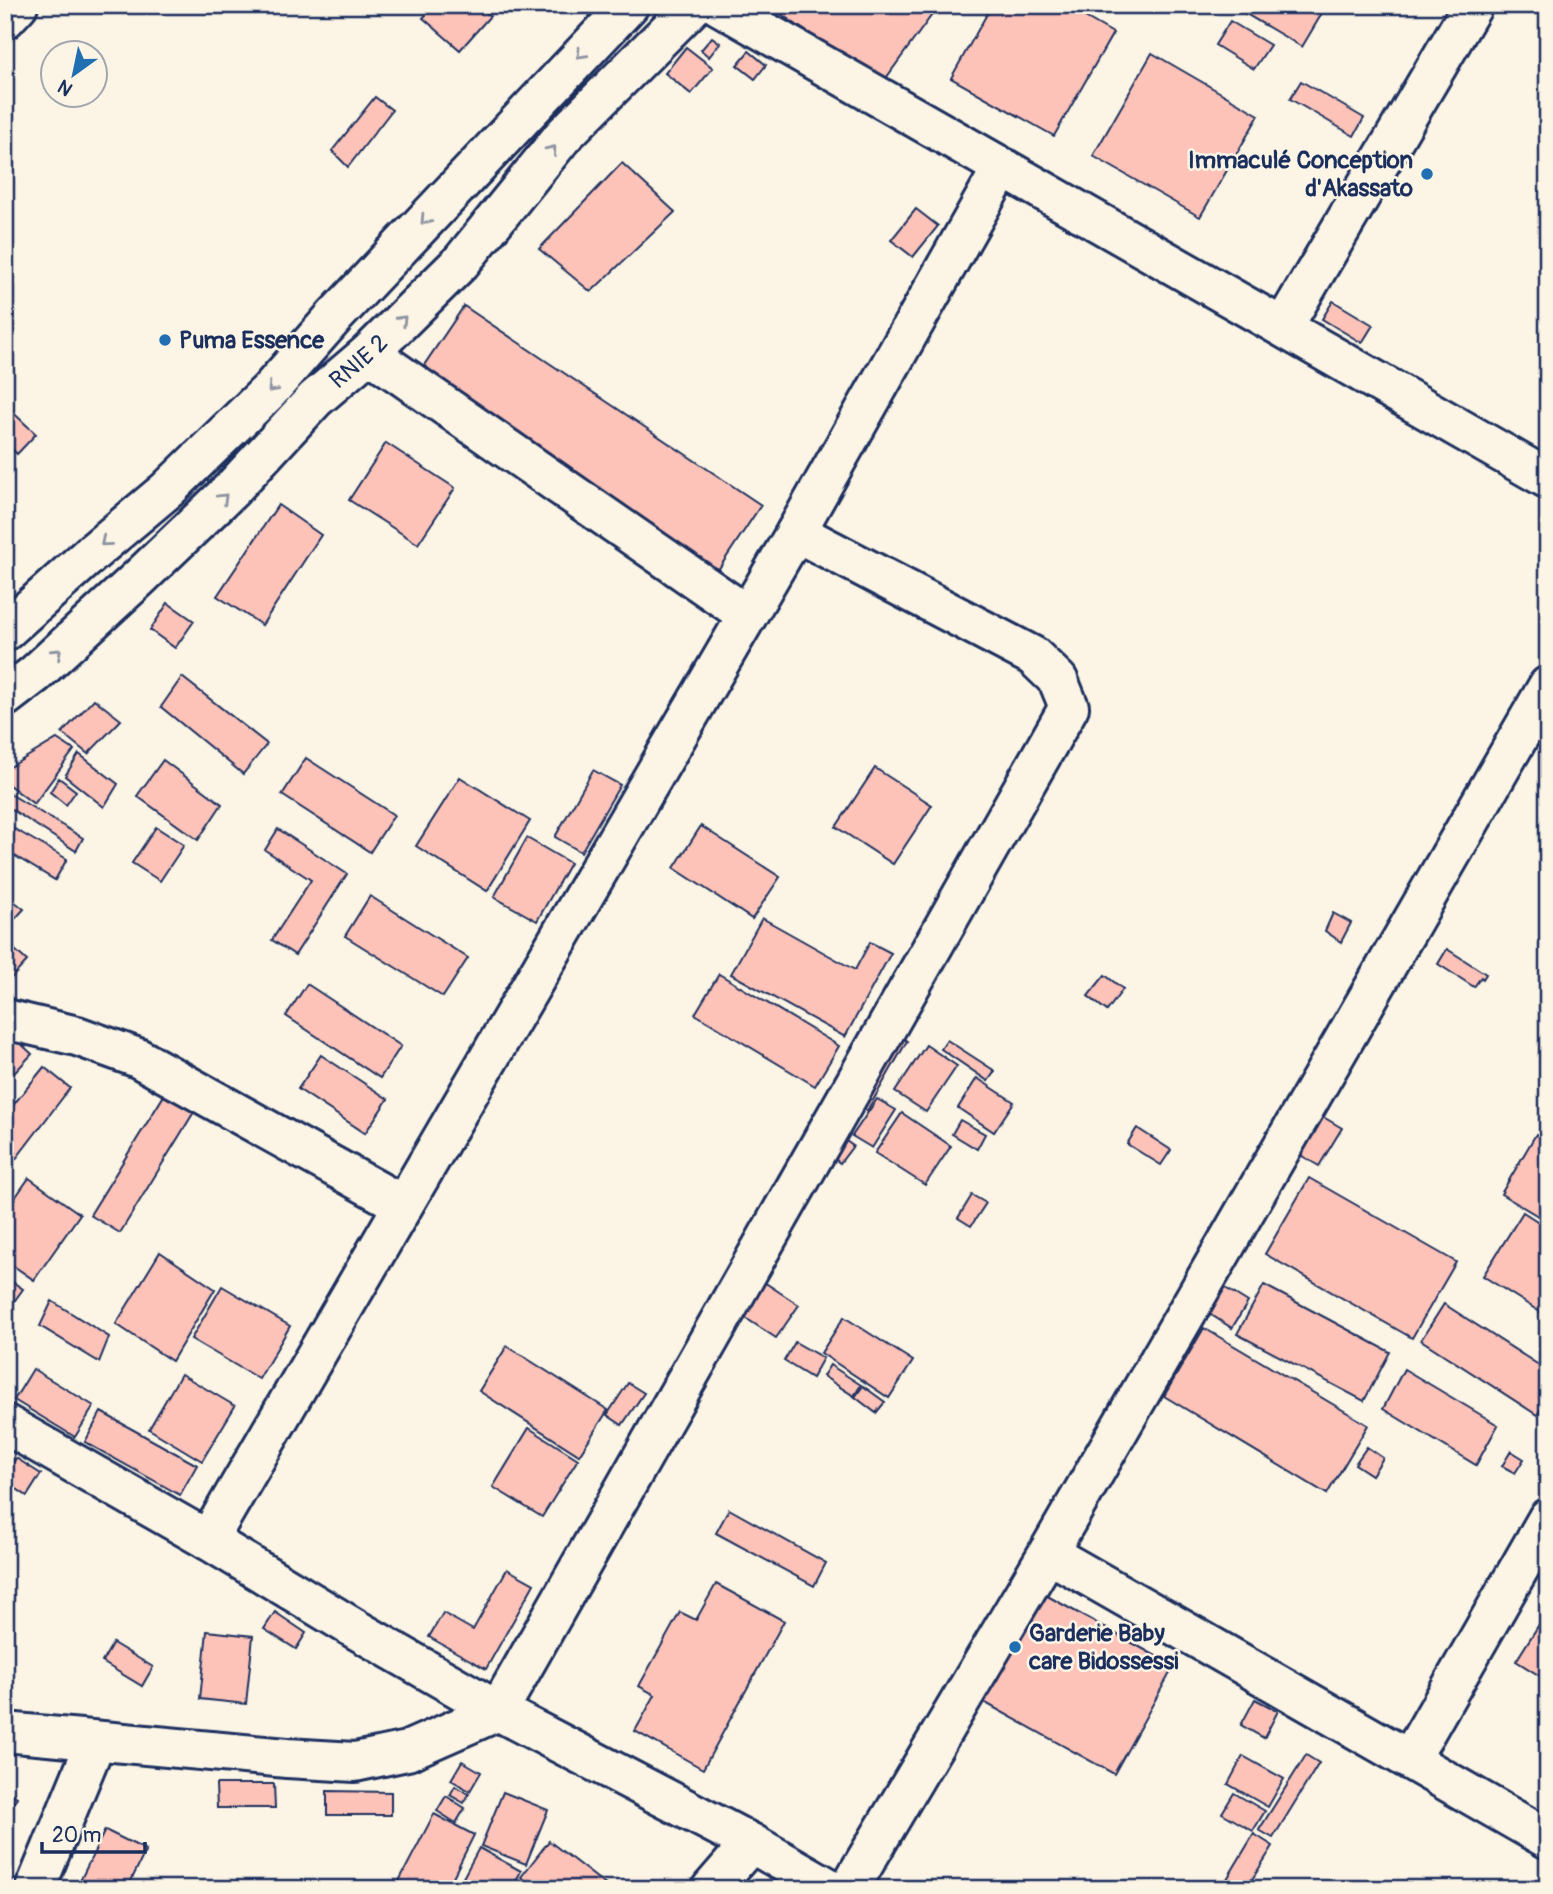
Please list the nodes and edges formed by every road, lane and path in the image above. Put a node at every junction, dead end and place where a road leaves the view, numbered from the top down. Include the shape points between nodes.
1 (18, 5) edge
2 (629, 5) edge
3 (694, 5) edge
4 (718, 5) edge
5 (1473, 5) edge
6 (5, 19) edge
7 (1002, 168) junction
8 (1283, 327) junction
9 (369, 353) junction
10 (1548, 479) edge
11 (796, 532) junction
12 (747, 615) junction
13 (5, 631) edge
14 (1548, 686) edge
15 (5, 697) edge
16 (5, 1019) edge
17 (403, 1205) junction
18 (5, 1424) edge
19 (1548, 1518) edge
20 (208, 1540) junction
21 (1048, 1553) junction
22 (498, 1711) junction
23 (5, 1732) edge
24 (96, 1741) junction
25 (1410, 1759) junction
26 (1548, 1839) edge
27 (751, 1843) junction
28 (35, 1889) edge
29 (710, 1889) edge
30 (831, 1889) edge
31 (849, 1889) edge

1 - 6 main road
2 -> 13 main road, RNIE 2 / RNIE 2 via 270,391 167,491
9 -> 3 main road, RNIE 2 / RNIE 2 via 461,262 563,136
4 - 7 main road
5 - 8 main road
7 - 8 main road
7 - 11 main road
8 - 10 main road
9 - 12 main road
15 -> 9 main road, RNIE 2 / RNIE 2 via 138,579 231,490 315,399
11 - 12 main road
11 - 22 main road via 1033,656 1058,680 1069,707
12 - 17 main road
14 - 21 main road
16 - 17 main road via 77,1036 138,1058
17 - 20 main road
18 - 20 main road
19 - 25 main road
20 - 22 main road
21 - 25 main road
21 - 31 main road
22 - 24 main road via 407,1751 355,1762
22 - 27 main road
23 - 24 main road
24 - 28 main road
25 - 26 main road
27 - 29 main road
27 - 30 main road

